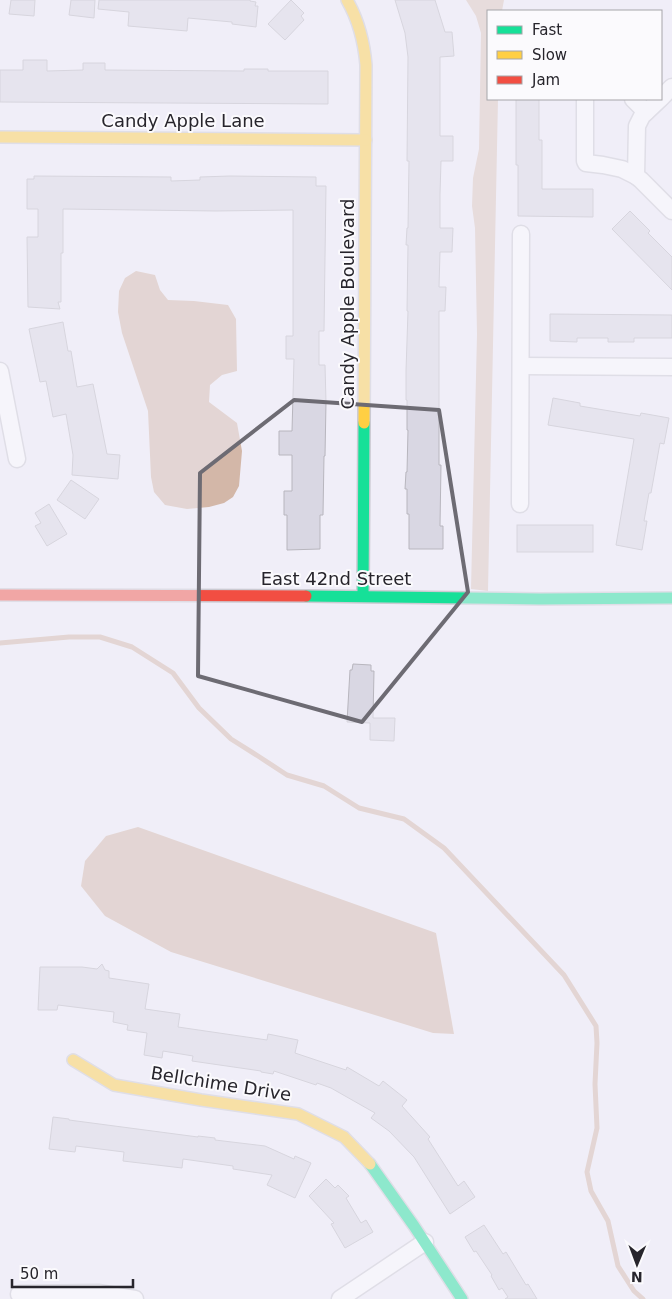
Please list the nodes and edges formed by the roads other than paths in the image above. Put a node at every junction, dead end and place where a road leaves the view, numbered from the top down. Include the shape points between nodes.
1 (347, 0) edge
2 (672, 87) edge
3 (662, 96) edge
4 (585, 100) edge
5 (634, 100) edge
6 (658, 100) edge
7 (646, 112) junction
8 (0, 137) edge
9 (366, 140) junction
10 (636, 176) junction
11 (672, 211) edge
12 (521, 234) dead end
13 (521, 366) junction
14 (672, 367) edge
15 (0, 371) edge
16 (18, 459) dead end
17 (520, 504) dead end
18 (0, 595) edge
19 (363, 596) junction
20 (672, 598) edge
21 (73, 1060) dead end
22 (425, 1242) junction
23 (19, 1294) dead end
24 (135, 1299) edge
25 (340, 1299) edge
26 (462, 1299) edge

1 - 9 street, Candy Apple Boulevard via 355,13 364,42
2 - 3 street
4 - 10 street via 586,163 622,169
5 - 7 street
6 - 7 street
7 - 10 street via 637,128
8 - 9 street, Candy Apple Lane
9 - 19 street, Candy Apple Boulevard
10 - 11 street
12 - 13 street
13 - 14 street
13 - 17 street
15 - 16 street
18 - 19 street, East 42nd Street
19 - 20 street, East 42nd Street
21 - 22 street, Bellchime Drive via 114,1085 298,1114 344,1137 369,1162
22 - 25 street
22 - 26 street, Bellchime Drive
23 - 24 street via 98,1292

